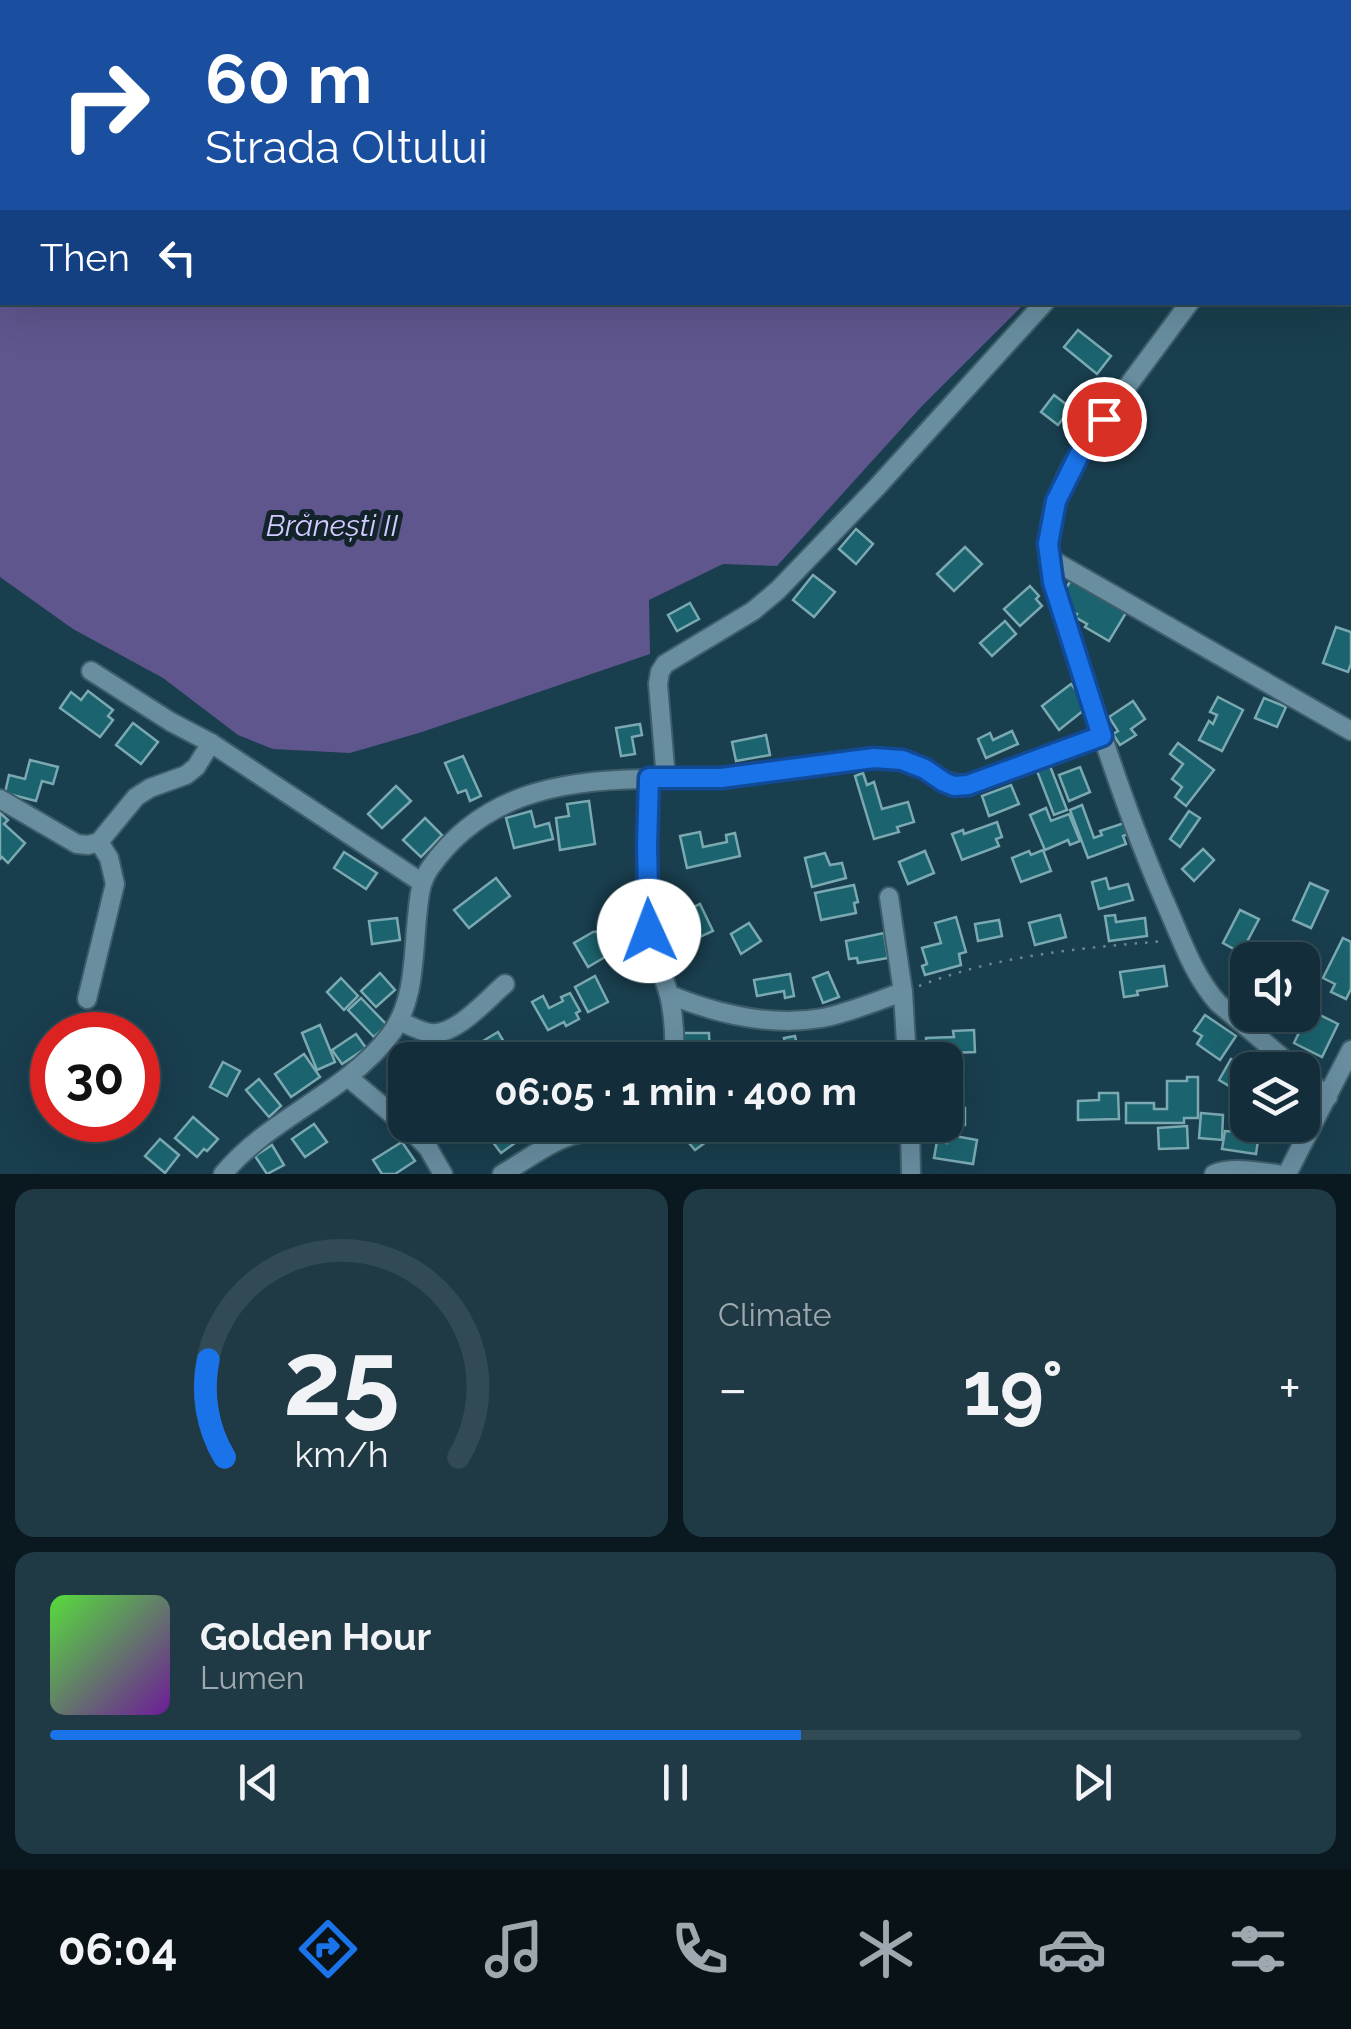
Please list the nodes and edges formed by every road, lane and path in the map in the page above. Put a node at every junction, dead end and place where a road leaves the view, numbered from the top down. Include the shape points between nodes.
1 (1043, 305) edge
2 (1188, 305) edge
3 (1049, 558) junction
4 (90, 671) dead end
5 (1351, 731) edge
6 (1102, 736) junction
7 (211, 743) junction
8 (657, 779) junction
9 (0, 800) edge
10 (99, 842) junction
11 (421, 882) junction
12 (889, 898) dead end
13 (1182, 940) junction
14 (504, 984) dead end
15 (903, 992) junction
16 (670, 995) junction
17 (87, 999) dead end
18 (399, 1021) junction
19 (673, 1042) edge
20 (905, 1042) edge
21 (1351, 1050) edge
22 (1276, 1052) edge
23 (349, 1078) junction
24 (1320, 1090) edge
25 (1328, 1097) junction
26 (388, 1111) edge
27 (422, 1142) edge
28 (555, 1142) edge
29 (911, 1142) edge
30 (1217, 1172) edge
31 (222, 1174) edge
32 (444, 1174) edge
33 (502, 1174) edge
34 (912, 1174) edge
35 (1278, 1174) edge
36 (1286, 1174) edge

1 - 8 street via 778,590 666,664 658,684
2 - 3 street via 1084,445 1056,501
3 - 5 street
3 - 6 street
4 - 7 street
6 - 8 street via 968,785 954,786 902,760 874,758 721,778
6 - 13 street
7 - 10 street via 196,768 136,797
7 - 11 street
8 - 11 street via 571,785 503,803 452,842
8 - 16 street via 647,861 649,931
9 - 10 street via 78,844
10 - 17 street via 115,884
11 - 18 street via 410,987
12 - 15 street
13 - 15 path via 1015,958
13 - 22 street via 1207,990
14 - 18 street via 444,1032
15 - 16 street via 824,1017 780,1021 732,1015
15 - 20 street
16 - 19 street
18 - 23 street
21 - 25 street
23 - 26 street
23 - 31 street via 252,1145
24 - 25 street
25 - 36 street
27 - 32 street
28 - 33 street
29 - 34 street
30 - 35 street

